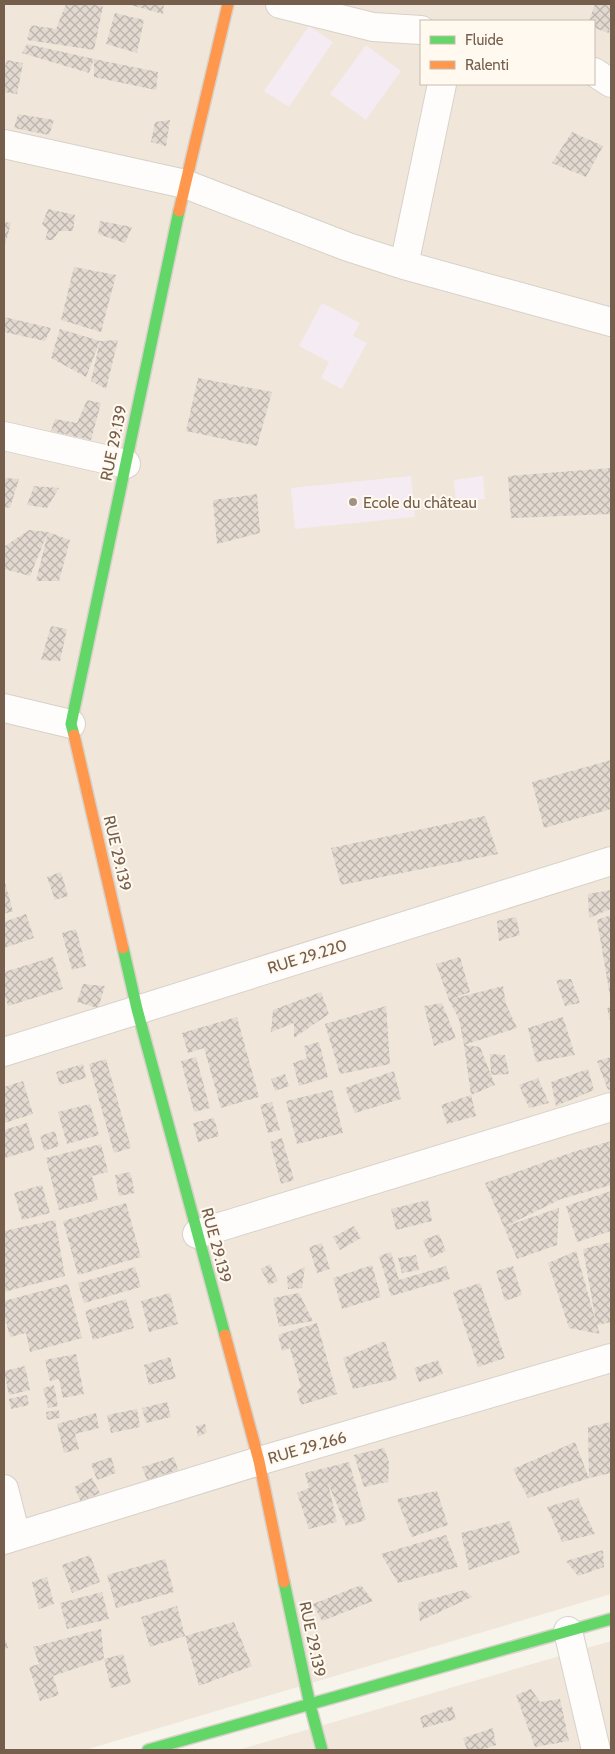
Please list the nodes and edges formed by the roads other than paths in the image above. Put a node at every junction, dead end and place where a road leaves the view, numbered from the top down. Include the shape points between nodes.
1 (228, 4) edge
2 (280, 4) edge
3 (420, 30) edge
4 (595, 73) edge
5 (611, 83) edge
6 (442, 85) edge
7 (4, 144) edge
8 (185, 184) junction
9 (404, 265) junction
10 (611, 322) edge
11 (4, 436) edge
12 (126, 464) junction
13 (4, 708) edge
14 (71, 724) junction
15 (611, 861) edge
16 (137, 1009) junction
17 (4, 1052) edge
18 (611, 1107) edge
19 (197, 1234) junction
20 (611, 1358) edge
21 (259, 1461) junction
22 (4, 1489) edge
23 (10, 1538) edge
24 (611, 1619) edge
25 (568, 1631) junction
26 (310, 1705) junction
27 (148, 1750) edge
28 (322, 1750) edge
29 (596, 1750) edge

1 - 8 street, RUE 29.139
2 - 3 street via 373,27
4 - 5 street
6 - 9 street
7 - 8 street
8 - 9 street via 348,247
8 - 12 street, RUE 29.139
9 - 10 street
11 - 12 street
12 - 14 street, RUE 29.139
13 - 14 street
14 - 16 street, RUE 29.139
15 - 16 street, RUE 29.220
16 - 17 street, RUE 29.220
16 - 19 street, RUE 29.139
18 - 19 street
19 - 21 street, RUE 29.139
20 - 21 street, RUE 29.266
21 - 23 street, RUE 29.266
21 - 26 street, RUE 29.139
22 - 23 street
24 - 25 street
25 - 26 street
25 - 29 street
26 - 27 street
26 - 28 street, RUE 29.139

